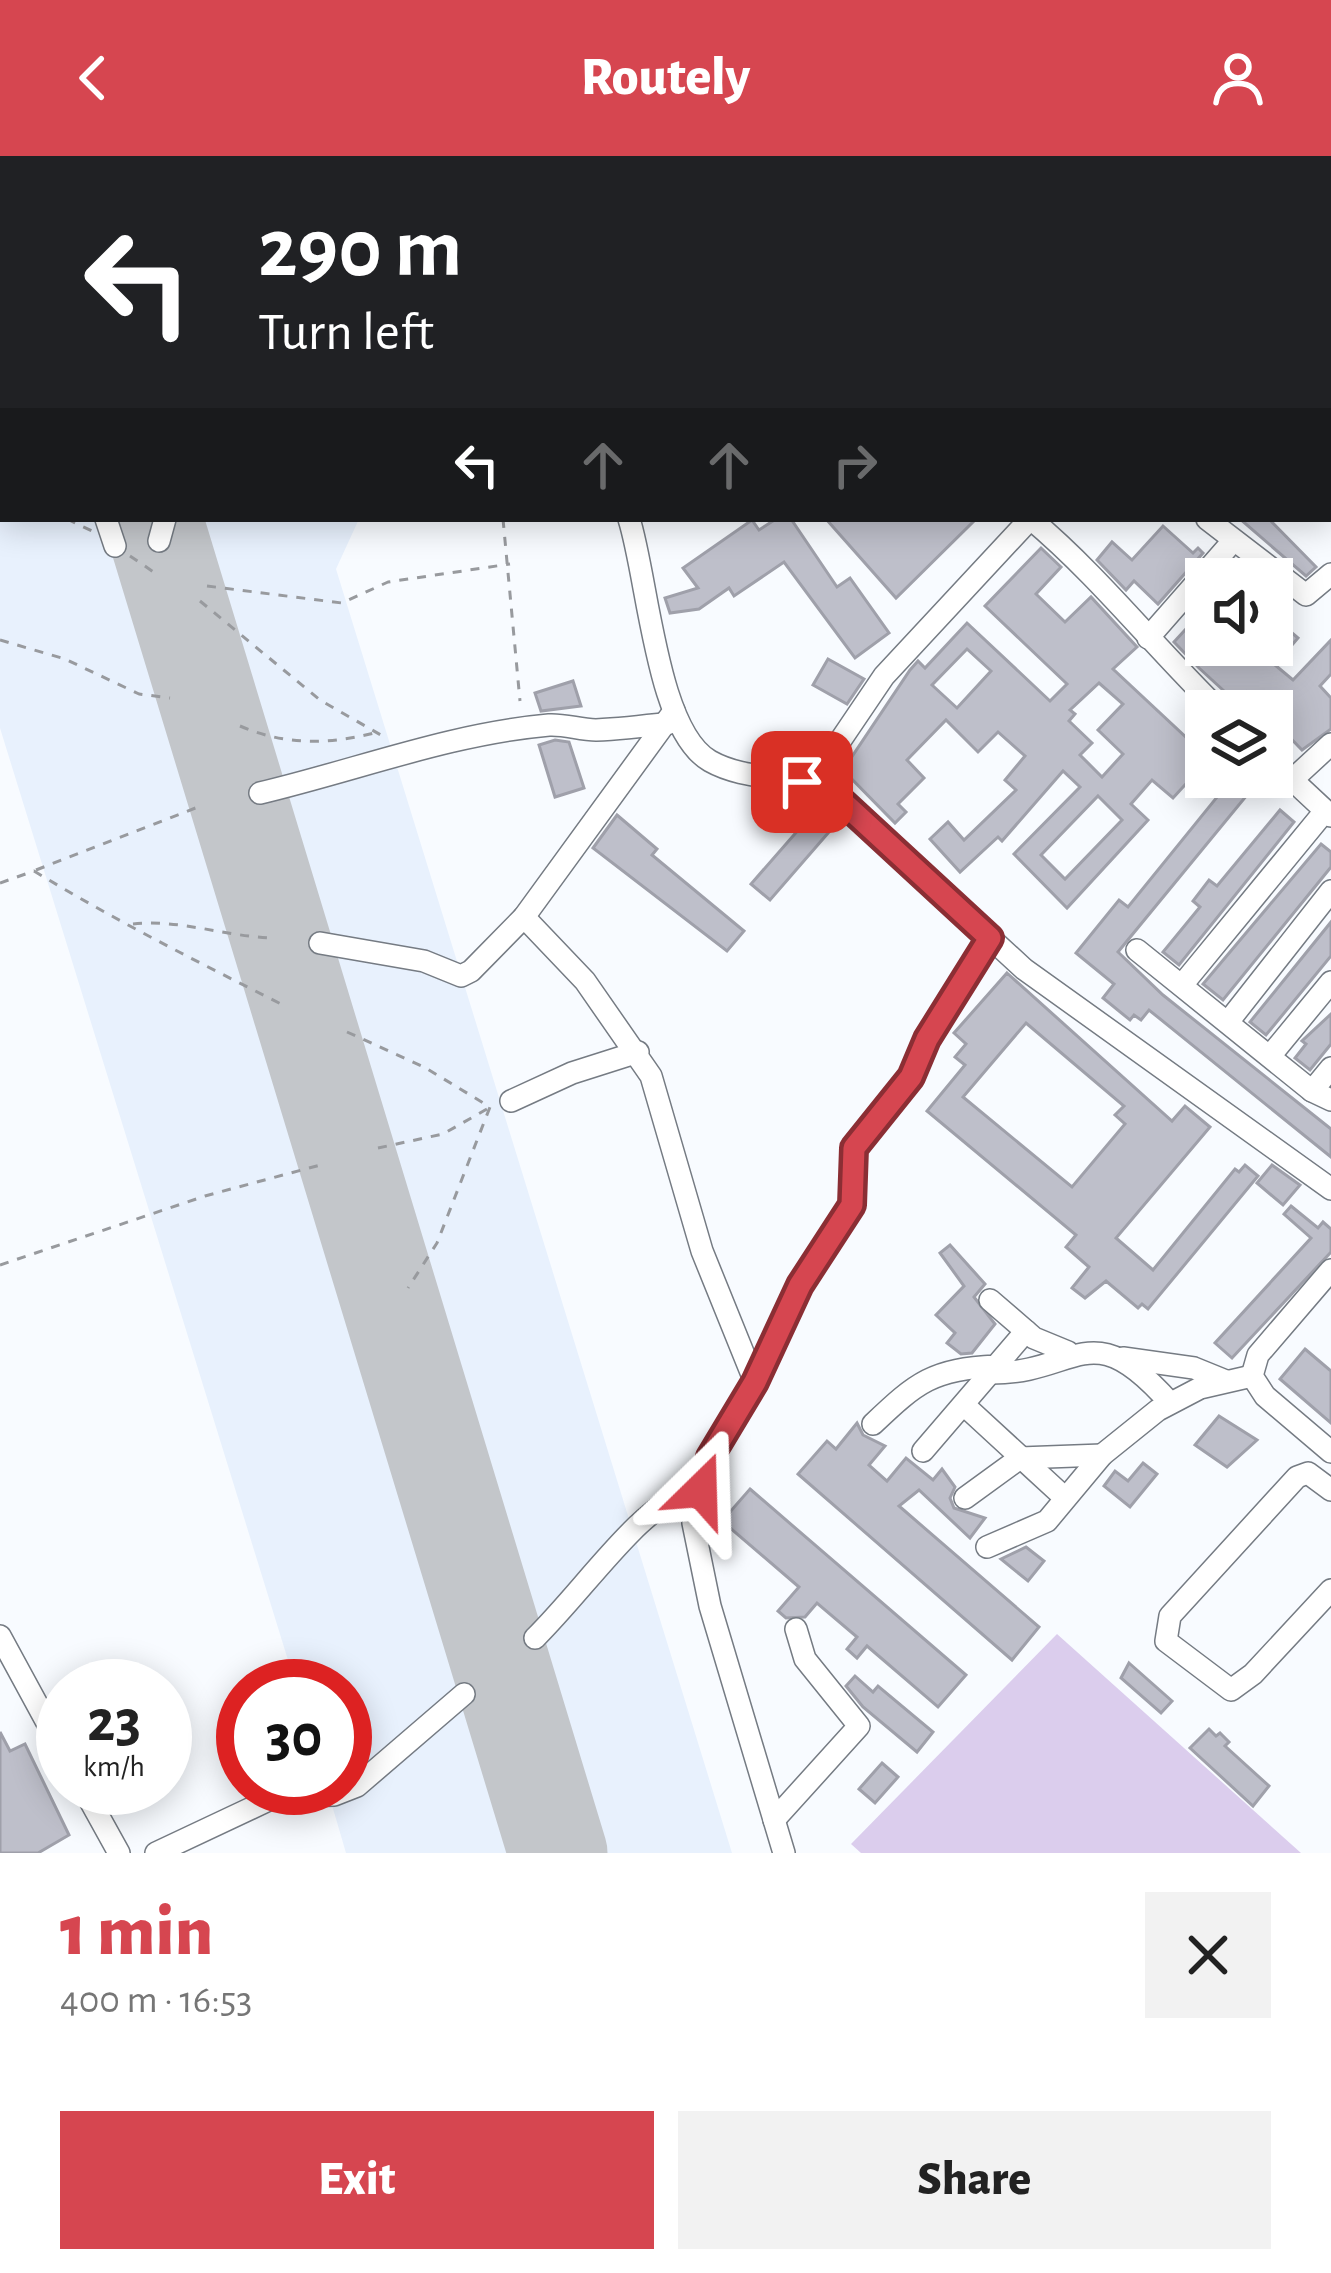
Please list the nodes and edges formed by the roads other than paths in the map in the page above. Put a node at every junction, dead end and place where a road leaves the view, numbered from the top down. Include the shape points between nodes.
1 (107, 522) edge
2 (630, 522) edge
3 (1027, 522) edge
4 (1034, 522) edge
5 (1211, 522) edge
6 (1233, 541) junction
7 (115, 546) dead end
8 (1331, 574) edge
9 (1148, 638) junction
10 (1199, 690) edge
11 (672, 719) junction
12 (1331, 744) edge
13 (1293, 780) edge
14 (1293, 782) edge
15 (819, 786) junction
16 (260, 793) dead end
17 (1328, 814) edge
18 (1331, 891) edge
19 (524, 917) junction
20 (990, 938) junction
21 (320, 943) dead end
22 (1137, 950) dead end
23 (1331, 982) edge
24 (1182, 985) junction
25 (1228, 1022) junction
26 (638, 1052) junction
27 (1270, 1056) junction
28 (1331, 1068) edge
29 (1322, 1095) edge
30 (501, 1104) road end
31 (1331, 1189) edge
32 (1331, 1270) edge
33 (990, 1300) dead end
34 (1026, 1330) junction
35 (1068, 1352) junction
36 (1116, 1358) junction
37 (993, 1369) junction
38 (1252, 1376) junction
39 (1226, 1381) junction
40 (755, 1382) junction
41 (1170, 1403) junction
42 (964, 1405) junction
43 (873, 1424) dead end
44 (923, 1451) dead end
45 (1331, 1452) edge
46 (1102, 1455) junction
47 (710, 1457) junction
48 (1020, 1458) junction
49 (1331, 1490) edge
50 (1064, 1497) junction
51 (965, 1498) dead end
52 (987, 1547) dead end
53 (1331, 1591) edge
54 (796, 1629) dead end
55 (0, 1636) edge
56 (535, 1639) dead end
57 (464, 1694) dead end
58 (36, 1702) edge
59 (98, 1815) edge
60 (773, 1820) junction
61 (119, 1853) edge
62 (156, 1853) edge
63 (784, 1853) edge

1 - 7 street
2 - 11 street
3 - 15 street via 884,676
4 - 9 street via 1095,573
5 - 6 street
6 - 8 street via 1306,595
6 - 9 street
9 - 10 street
11 - 15 street via 712,762
11 - 16 street via 591,730 549,725 405,750
11 - 19 street
12 - 13 street
14 - 17 street
15 - 20 street
17 - 24 street
18 - 25 street
19 - 21 street via 461,976 424,961
19 - 26 street
20 - 31 street
20 - 40 street via 911,1077 854,1148 852,1205 800,1285
22 - 24 street
23 - 27 street
24 - 25 street
25 - 27 street
26 - 30 street
26 - 40 street via 702,1251
27 - 29 street
28 - 29 street
32 - 38 street via 1258,1355
33 - 34 street
34 - 35 street
34 - 37 street
35 - 36 street
35 - 37 street via 1032,1372
36 - 39 street
36 - 41 street
37 - 42 street
37 - 43 street via 950,1368 918,1382
38 - 39 street
38 - 45 street
39 - 41 street
40 - 47 street
41 - 46 street
42 - 44 street
42 - 48 street
46 - 48 street
46 - 50 street
47 - 56 street
47 - 60 street via 692,1522 695,1551
48 - 50 street
48 - 51 street
49 - 53 street via 1308,1473 1297,1477 1170,1616 1166,1641 1231,1690
50 - 52 street via 1030,1532
54 - 60 street via 805,1660 859,1726
55 - 58 street
57 - 62 street via 357,1786 275,1798
59 - 61 street
60 - 63 street

